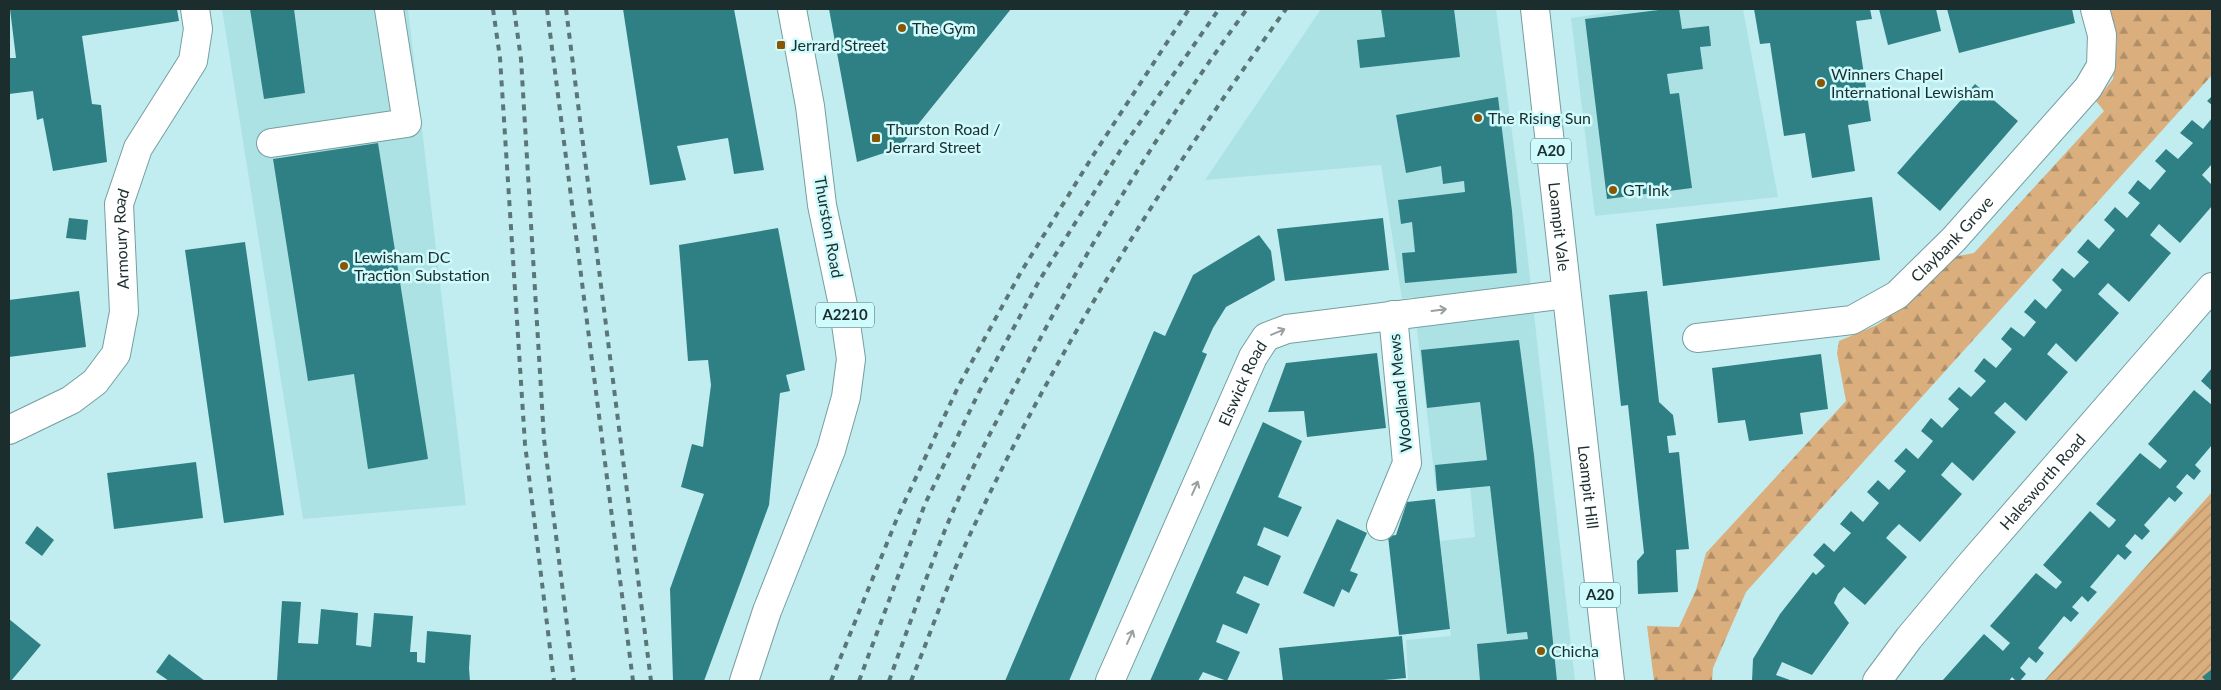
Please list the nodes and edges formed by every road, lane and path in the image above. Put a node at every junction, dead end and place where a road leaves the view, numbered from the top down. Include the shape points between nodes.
1 (195, 9) edge
2 (389, 9) edge
3 (792, 9) edge
4 (1535, 9) edge
5 (2095, 9) edge
6 (271, 143) dead end
7 (2212, 287) edge
8 (1566, 294) junction
9 (1393, 315) junction
10 (1697, 338) dead end
11 (9, 430) edge
12 (1381, 526) dead end
13 (744, 681) edge
14 (1110, 681) edge
15 (1610, 681) edge
16 (1877, 681) edge

1 - 11 main road, Armoury Road via 198,29 193,61 138,148 119,204 124,312 116,354 95,382 70,400
2 - 6 main road via 406,123
3 - 13 main road, Thurston Road / A2210 via 810,106 822,205 851,359 846,397 831,450 767,611
4 - 8 main road, Loampit Vale / A20
5 - 10 main road, Claybank Grove via 2102,34 2100,66 2088,88 1954,239 1897,295 1852,320
7 - 16 main road, Halesworth Road via 1970,565
9 -> 8 main road, Elswick Road
8 - 15 main road, Loampit Hill / A20
9 - 12 main road, Woodland Mews via 1408,463
14 -> 9 main road, Elswick Road via 1253,357 1266,337 1286,329

